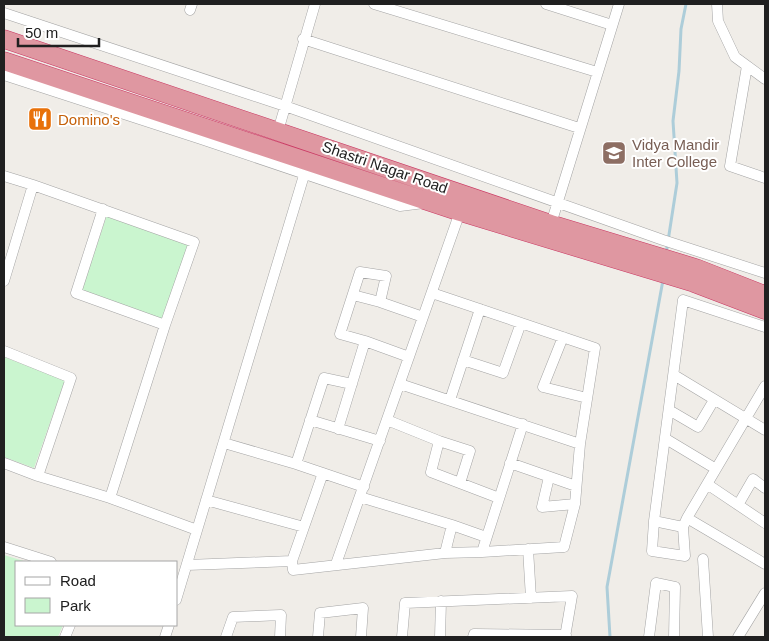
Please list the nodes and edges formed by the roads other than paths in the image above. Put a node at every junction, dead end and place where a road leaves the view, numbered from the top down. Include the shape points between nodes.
1 (315, 4) edge
2 (374, 4) edge
3 (546, 4) edge
4 (619, 4) edge
5 (717, 4) edge
6 (4, 13) edge
7 (612, 25) junction
8 (4, 39) edge
9 (303, 39) junction
10 (4, 61) edge
11 (747, 66) junction
12 (597, 72) junction
13 (4, 76) edge
14 (765, 79) edge
15 (285, 106) junction
16 (579, 128) junction
17 (278, 131) junction
18 (274, 150) junction
19 (306, 168) junction
20 (4, 176) edge
21 (765, 178) edge
22 (34, 185) junction
23 (558, 202) junction
24 (103, 210) junction
25 (460, 212) junction
26 (549, 231) junction
27 (765, 273) edge
28 (695, 275) junction
29 (4, 281) edge
30 (432, 293) junction
31 (353, 295) junction
32 (765, 295) edge
33 (380, 302) junction
34 (480, 309) junction
35 (765, 310) edge
36 (423, 317) junction
37 (521, 323) junction
38 (165, 325) junction
39 (765, 327) edge
40 (562, 337) junction
41 (365, 341) junction
42 (4, 351) edge
43 (409, 357) junction
44 (463, 360) junction
45 (674, 375) junction
46 (352, 384) junction
47 (400, 384) junction
48 (765, 386) edge
49 (587, 398) junction
50 (450, 400) junction
51 (714, 400) junction
52 (669, 410) junction
53 (746, 419) junction
54 (310, 420) junction
55 (387, 420) junction
56 (523, 424) junction
57 (338, 429) junction
58 (765, 430) edge
59 (666, 439) junction
60 (380, 441) junction
61 (439, 441) junction
62 (224, 443) junction
63 (580, 444) junction
64 (510, 462) junction
65 (4, 463) edge
66 (296, 464) junction
67 (716, 469) junction
68 (323, 473) junction
69 (38, 476) junction
70 (549, 477) junction
71 (460, 483) junction
72 (707, 484) junction
73 (576, 486) junction
74 (765, 488) edge
75 (362, 492) junction
76 (110, 498) junction
77 (499, 498) junction
78 (206, 500) junction
79 (575, 504) junction
80 (738, 505) junction
81 (654, 521) junction
82 (685, 522) junction
83 (765, 523) edge
84 (452, 525) junction
85 (304, 527) junction
86 (197, 530) junction
87 (486, 537) junction
88 (4, 547) edge
89 (528, 550) junction
90 (482, 552) junction
91 (445, 553) junction
92 (703, 559) dead end
93 (48, 561) edge
94 (292, 561) junction
95 (336, 564) junction
96 (765, 564) edge
97 (187, 565) junction
98 (765, 593) edge
99 (178, 594) edge
100 (531, 598) junction
101 (441, 601) junction
102 (566, 636) edge
103 (226, 637) edge
104 (280, 637) edge
105 (318, 637) edge
106 (361, 637) edge
107 (402, 637) edge
108 (440, 637) edge
109 (473, 637) edge
110 (649, 637) edge
111 (674, 637) edge
112 (708, 637) edge
113 (738, 637) edge

1 - 9 street
2 - 12 street
3 - 7 street
4 - 7 street
5 - 11 street via 718,22 735,57
6 - 15 street
7 - 12 street
8 - 17 highway, Shastri Nagar Road
9 - 15 street
9 - 16 street
10 - 18 highway
11 - 14 street
11 - 21 street via 730,166
12 - 16 street
13 - 19 street via 201,139
15 - 17 street
15 - 23 street
16 - 23 street
17 - 18 highway
17 - 26 highway, Shastri Nagar Road
18 - 19 highway
19 - 25 highway
19 - 62 street
20 - 22 street
22 - 24 street
22 - 29 street
23 - 26 street
23 - 27 street
24 - 38 street via 76,293
24 - 38 street via 194,242
25 - 26 highway
25 - 30 street
26 - 28 highway, Shastri Nagar Road
28 - 32 highway, Shastri Nagar Road
28 - 35 highway
30 - 34 street
30 - 36 street
31 - 33 street
31 - 33 street via 360,272 386,276
31 - 41 street via 340,334
33 - 36 street
34 - 37 street
34 - 44 street
36 - 43 street
37 - 40 street
37 - 44 street via 503,373
38 - 76 street
39 - 45 street via 684,300
40 - 49 street via 594,348
40 - 49 street via 543,387
41 - 43 street
41 - 46 street
42 - 69 street via 71,378
43 - 47 street
44 - 50 street
45 - 51 street
45 - 52 street
46 - 54 street via 324,378
46 - 57 street
47 - 50 street
47 - 55 street
48 - 53 street
49 - 63 street
50 - 56 street
51 - 52 street via 698,427
51 - 53 street
52 - 59 street
53 - 58 street
53 - 67 street
54 - 57 street
54 - 66 street
55 - 60 street
55 - 61 street
56 - 63 street
56 - 64 street
57 - 60 street
59 - 67 street
59 - 81 street
60 - 75 street
61 - 71 street via 431,472
61 - 71 street via 470,451
62 - 66 street
62 - 78 street
63 - 73 street
64 - 70 street
64 - 77 street
65 - 69 street
66 - 68 street
67 - 72 street
68 - 75 street
68 - 85 street
69 - 76 street
70 - 73 street
70 - 79 street via 542,507
71 - 77 street
72 - 80 street
72 - 82 street
73 - 79 street
74 - 80 street via 753,479
75 - 84 street
75 - 95 street
76 - 86 street
77 - 87 street
78 - 85 street
78 - 86 street
79 - 89 street via 564,547
80 - 83 street
81 - 82 street
81 - 82 street via 652,551 685,556
82 - 96 street
84 - 87 street
84 - 91 street
85 - 94 street
86 - 97 street
87 - 90 street
88 - 93 street
89 - 90 street
89 - 100 street
90 - 91 street
91 - 95 street
92 - 112 street
94 - 95 street via 293,570
94 - 97 street
97 - 99 street
98 - 113 street
100 - 101 street
100 - 102 street via 572,596
101 - 107 street via 405,603
101 - 108 street
102 - 109 street via 474,634
103 - 104 street via 233,617 281,616
105 - 106 street via 320,613 363,608
110 - 111 street via 656,583 674,587

